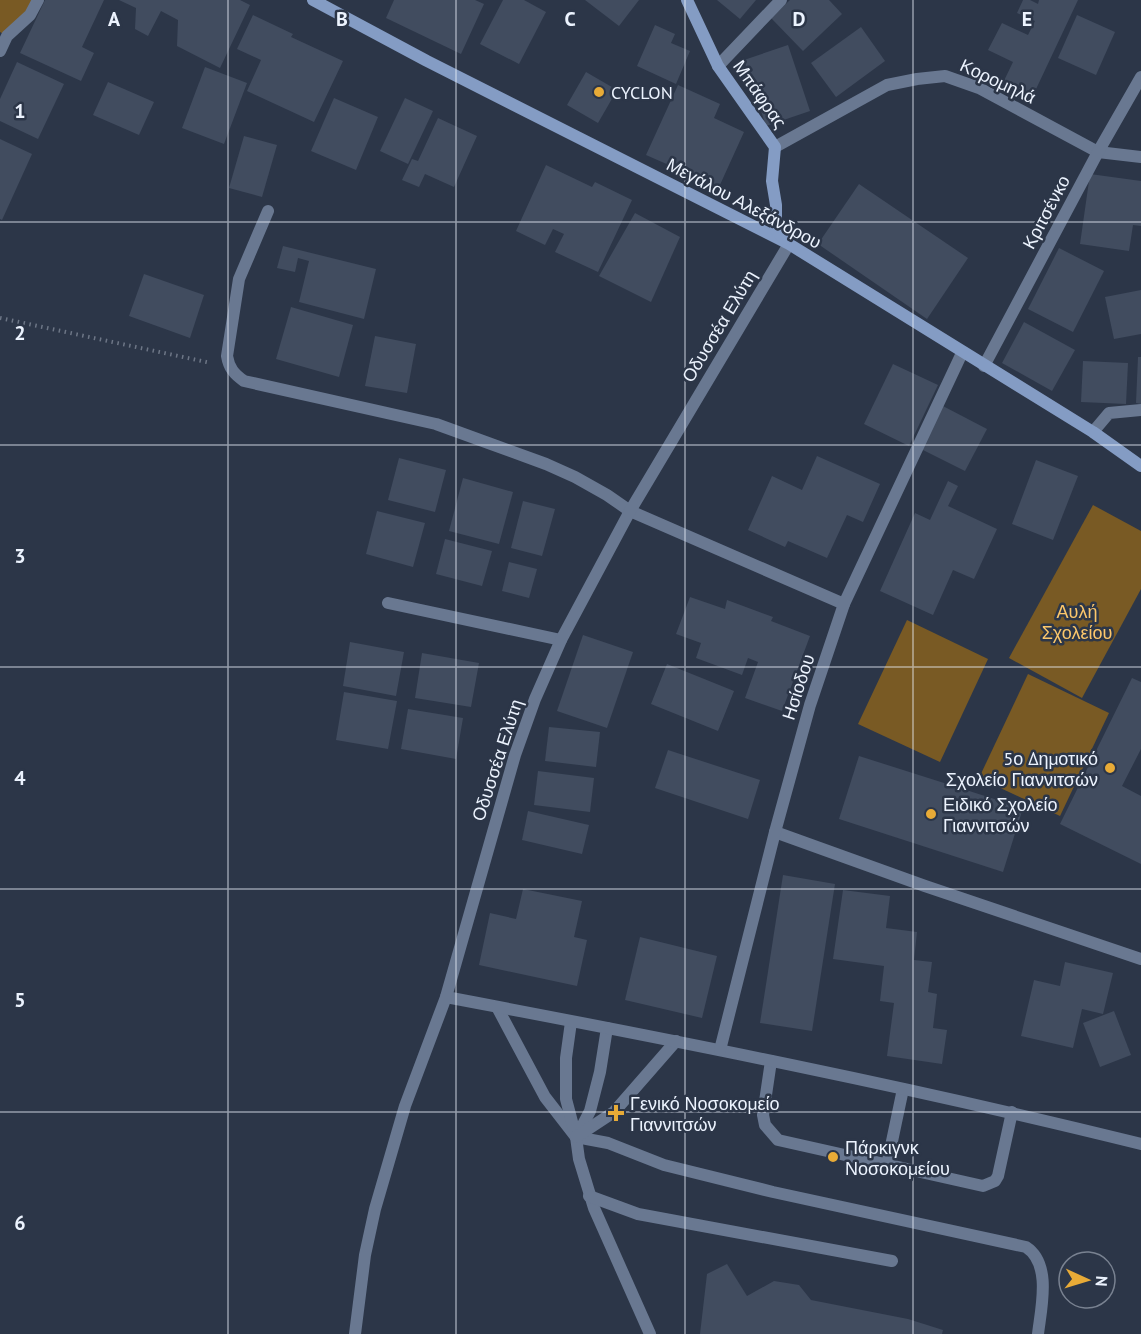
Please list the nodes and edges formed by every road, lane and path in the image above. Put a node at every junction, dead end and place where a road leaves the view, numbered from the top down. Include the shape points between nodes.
1 (38, 0) edge
2 (313, 0) edge
3 (687, 0) edge
4 (781, 0) edge
5 (4, 34) edge
6 (0, 51) edge
7 (718, 66) junction
8 (1141, 77) edge
9 (775, 147) junction
10 (1098, 153) junction
11 (1141, 158) edge
12 (268, 211) dead end
13 (789, 244) junction
14 (0, 318) edge
15 (962, 353) junction
16 (229, 365) junction
17 (984, 366) junction
18 (1141, 410) edge
19 (1093, 432) junction
20 (1141, 466) edge
21 (630, 511) junction
22 (388, 603) dead end
23 (844, 604) junction
24 (561, 640) junction
25 (775, 832) junction
26 (1141, 959) edge
27 (446, 997) junction
28 (497, 1007) junction
29 (572, 1022) junction
30 (607, 1028) junction
31 (676, 1041) junction
32 (720, 1050) junction
33 (771, 1060) junction
34 (903, 1089) junction
35 (1012, 1112) junction
36 (576, 1137) junction
37 (1141, 1144) edge
38 (887, 1165) junction
39 (590, 1196) junction
40 (892, 1261) dead end
41 (356, 1334) edge
42 (650, 1334) edge
43 (1038, 1334) edge

1 - 5 street via 30,15
2 - 13 main road, Μεγάλου Αλεξάνδρου via 427,62
3 - 7 main road, Μπάφρας
4 - 7 street
5 - 6 street
7 - 9 main road, Μπάφρας
8 - 10 street, Κριτσένκο
9 - 10 street, Κορομηλά via 887,85 945,76 979,88
9 - 13 main road, Μπάφρας via 772,181 776,230
10 - 11 street, Κορομηλά
10 - 17 street, Κριτσένκο
12 - 16 street via 239,279 227,356
13 - 15 main road, Μεγάλου Αλεξάνδρου
13 - 21 street, Οδυσσέα Ελύτη
14 - 16 path
15 - 17 main road, Μεγάλου Αλεξάνδρου
15 - 23 street, Ησίοδου
16 - 21 street via 236,376 256,385 436,424 546,464
17 - 19 main road, Μεγάλου Αλεξάνδρου
18 - 19 street via 1109,413
19 - 20 main road, Μεγάλου Αλεξάνδρου
21 - 23 street
21 - 24 street, Οδυσσέα Ελύτη
22 - 24 street
23 - 25 street, Ησίοδου via 810,705
24 - 27 street, Οδυσσέα Ελύτη via 515,755
25 - 26 street
25 - 32 street, Ησίοδου
27 - 28 street
27 - 41 street, Οδυσσέα Ελύτη via 405,1106 375,1209 364,1255
28 - 29 street
28 - 36 street via 545,1097
29 - 30 street
29 - 36 street via 566,1058 566,1099
30 - 31 street
30 - 36 street via 590,1111
31 - 32 street
31 - 36 street via 614,1112
32 - 33 street
33 - 34 street
33 - 38 street via 763,1115 769,1132 786,1143
34 - 35 street
34 - 38 street
35 - 37 street
35 - 38 street via 998,1176 989,1185
36 - 39 street
36 - 43 street via 608,1143 664,1165 773,1192 1026,1247 1039,1260
39 - 40 street via 638,1214
39 - 42 street

